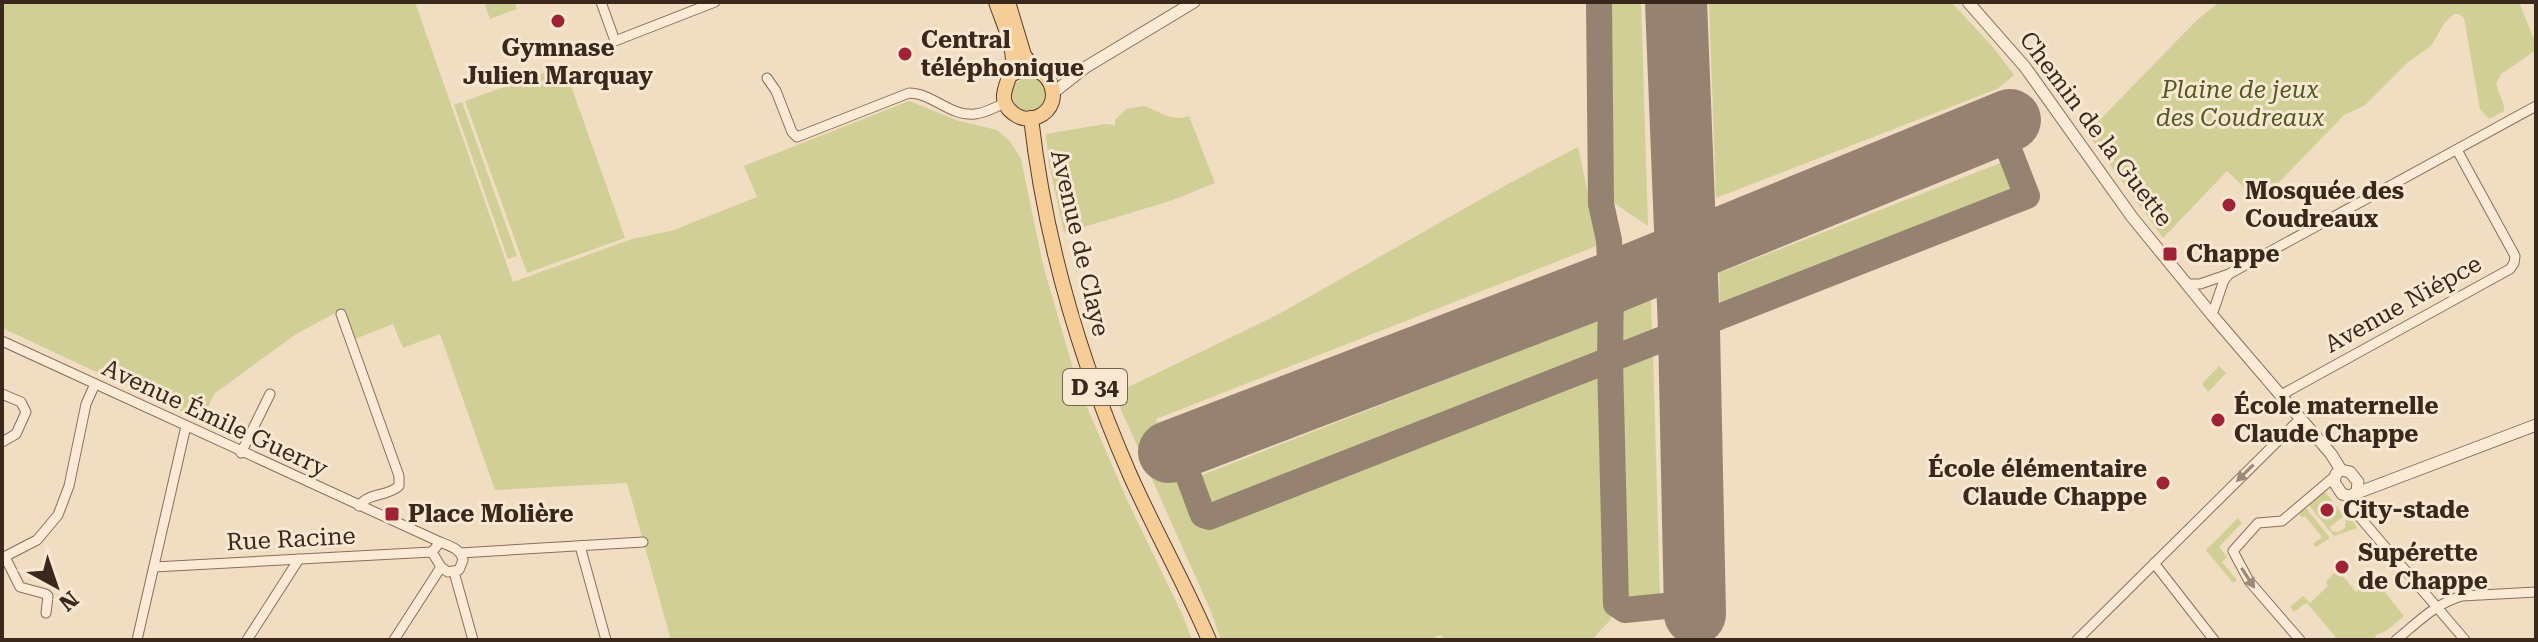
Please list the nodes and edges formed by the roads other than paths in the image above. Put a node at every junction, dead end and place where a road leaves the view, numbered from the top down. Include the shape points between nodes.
1 (601, 2) edge
2 (715, 2) edge
3 (996, 2) edge
4 (1008, 2) edge
5 (1194, 2) edge
6 (1968, 2) edge
7 (1086, 67) junction
8 (1039, 71) junction
9 (1011, 75) junction
10 (767, 78) dead end
11 (1053, 93) junction
12 (1005, 103) junction
13 (2536, 106) edge
14 (1031, 118) junction
15 (2457, 150) junction
16 (2229, 274) junction
17 (2210, 281) junction
18 (2187, 284) junction
19 (2220, 293) junction
20 (341, 314) dead end
21 (2212, 315) junction
22 (2, 341) edge
23 (95, 384) junction
24 (2, 394) edge
25 (270, 394) dead end
26 (2281, 395) junction
27 (2301, 418) junction
28 (2536, 425) edge
29 (186, 426) junction
30 (2, 442) edge
31 (241, 453) junction
32 (2338, 473) junction
33 (2355, 490) junction
34 (359, 506) junction
35 (643, 542) dead end
36 (580, 546) junction
37 (435, 548) junction
38 (460, 553) junction
39 (4, 557) edge
40 (299, 559) junction
41 (2154, 563) junction
42 (154, 567) junction
43 (441, 567) junction
44 (454, 572) junction
45 (2536, 592) edge
46 (2437, 606) junction
47 (46, 613) dead end
48 (2081, 639) edge
49 (137, 640) edge
50 (247, 640) edge
51 (394, 640) edge
52 (473, 640) edge
53 (606, 640) edge
54 (1209, 640) edge
55 (2214, 640) edge
56 (2300, 640) edge
57 (2396, 640) edge
58 (2465, 640) edge

1 - 2 street via 615,41
3 - 9 main road via 1012,54
4 - 8 main road via 1022,51
5 - 7 street
6 - 18 street, Chemin de la Guette via 2035,80 2132,217
7 - 8 street via 1063,75
7 - 11 street
8 - 9 main road via 1026,68
8 - 11 main road
9 - 12 main road via 1004,88
10 - 12 street via 797,137 909,93 965,114
11 - 14 main road via 1044,113
12 - 14 main road via 1013,113
13 - 15 street
14 - 54 main road, Avenue de Claye / D 34 via 1051,237 1083,353 1130,476
15 - 16 street
15 - 26 street, Avenue Niépce via 2515,256 2510,269
16 - 17 street
16 - 19 street
17 - 18 street
17 - 19 street
18 - 21 street, Chemin de la Guette
19 - 21 street
20 - 34 street via 399,476 394,491 371,496
21 - 26 street, Chemin de la Guette
22 - 23 street, Avenue Émile Guerry
23 - 29 street, Avenue Émile Guerry
23 - 39 street via 58,515 37,540
24 - 30 street via 21,402 26,412 16,434
25 - 31 street
26 - 27 street, Chemin de la Guette
27 - 32 street, Chemin de la Guette
27 -> 41 street
28 - 33 street
29 - 31 street, Avenue Émile Guerry
29 - 42 street
31 - 34 street, Avenue Émile Guerry
32 - 33 street via 2350,472
32 - 33 street, Chemin de la Guette via 2338,489
32 -> 56 street via 2281,522 2258,523 2233,551 2249,581
33 - 46 street via 2357,514
34 - 37 street, Avenue Émile Guerry via 412,530
35 - 36 street
36 - 38 street
36 - 53 street
37 - 38 street via 452,547
37 - 40 street, Rue Racine
37 - 43 street
38 - 44 street via 462,565
39 - 47 street via 20,587 48,596
40 - 42 street, Rue Racine
40 - 50 street
41 - 48 street
41 - 55 street
42 - 49 street
43 - 44 street
43 - 51 street
44 - 52 street
45 - 46 street via 2462,596
46 - 57 street
46 - 58 street

